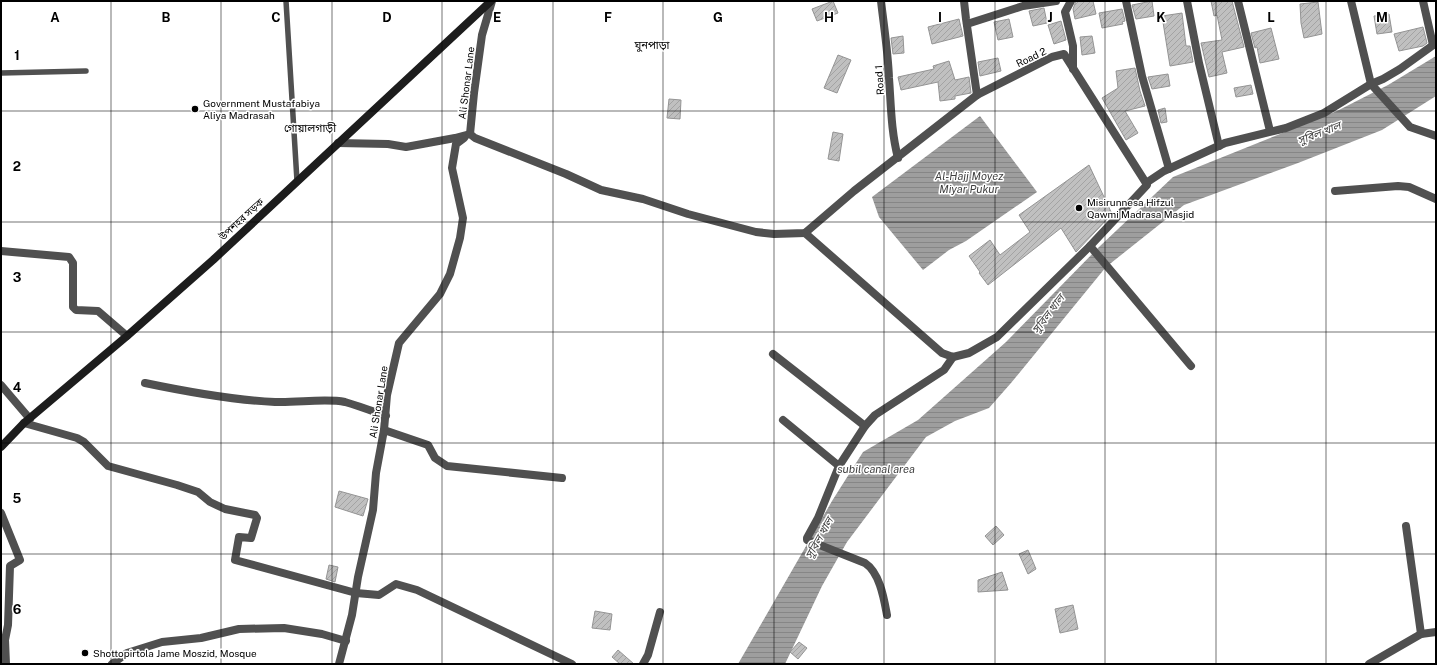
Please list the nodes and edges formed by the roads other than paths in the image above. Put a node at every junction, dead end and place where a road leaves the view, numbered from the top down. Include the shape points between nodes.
1 (286, 1) edge
2 (483, 1) edge
3 (492, 1) edge
4 (881, 1) edge
5 (964, 1) edge
6 (1056, 1) edge
7 (1071, 1) edge
8 (1126, 1) edge
9 (1187, 1) edge
10 (1238, 1) edge
11 (1351, 1) edge
12 (1423, 1) edge
13 (478, 12) junction
14 (966, 24) junction
15 (1434, 44) edge
16 (1073, 69) junction
17 (86, 71) dead end
18 (1, 73) edge
19 (1372, 86) junction
20 (977, 95) junction
21 (1270, 131) junction
22 (470, 134) junction
23 (1436, 136) edge
24 (338, 143) junction
25 (1219, 146) junction
26 (898, 158) junction
27 (1169, 169) junction
28 (297, 181) junction
29 (1146, 184) junction
30 (1335, 191) dead end
31 (1436, 199) edge
32 (805, 233) junction
33 (1090, 246) junction
34 (1, 251) edge
35 (127, 336) junction
36 (773, 354) dead end
37 (954, 356) junction
38 (1191, 366) dead end
39 (145, 383) dead end
40 (1, 385) edge
41 (386, 416) junction
42 (783, 420) dead end
43 (27, 421) junction
44 (865, 426) junction
45 (384, 430) junction
46 (1, 447) edge
47 (839, 466) junction
48 (562, 478) dead end
49 (1, 513) edge
50 (1406, 526) dead end
51 (356, 593) junction
52 (660, 612) dead end
53 (887, 615) dead end
54 (1436, 632) edge
55 (1422, 634) junction
56 (346, 641) junction
57 (6, 664) edge
58 (112, 664) edge
59 (340, 664) edge
60 (572, 664) edge
61 (643, 664) edge
62 (1369, 664) edge

1 - 28 lane
2 - 13 street
3 - 13 main road, উপশহর সড়ক
3 - 22 street, Ali Shonar Lane via 482,35
4 - 26 street, Road 1 via 893,136
5 - 14 street
6 - 14 street via 1023,6
7 - 16 street via 1065,12 1074,46
8 - 27 street via 1142,76
9 - 25 street
10 - 21 street
11 - 19 street
12 - 15 street
13 - 24 main road, উপশহর সড়ক
14 - 20 street
15 - 19 street
16 - 20 street, Road 2 via 1064,54 1052,57
16 - 29 street, Road 2
17 - 18 lane
19 - 21 street via 1324,113 1286,128
19 - 23 street via 1410,127
20 - 26 street
21 - 25 street
22 - 24 street via 406,147
22 - 32 street via 601,190 643,199 756,232
22 - 41 street, Ali Shonar Lane via 456,144 452,168 463,218 450,274 440,294 399,343 387,395
24 - 28 main road, উপশহর সড়ক
25 - 27 street
26 - 32 street
27 - 29 street
28 - 35 main road, উপশহর সড়ক
29 - 33 street
30 - 31 street via 1398,186 1409,187
32 - 37 street via 942,352
33 - 37 street via 997,337 969,353
33 - 38 street
34 - 35 street via 69,257 72,263 72,307 76,310 98,311
35 - 43 main road, উপশহর সড়ক
36 - 44 street
37 - 44 street via 944,370 875,415
39 - 41 street via 228,398 298,403 344,402
40 - 43 street
41 - 45 street, Ali Shonar Lane
42 - 47 street
43 - 46 main road, উপশহর সড়ক
43 - 51 street via 77,438 108,466 198,492 210,502 225,509 255,515 257,518 251,538 239,537 235,560
44 - 47 street
45 - 48 street via 428,445 435,458 447,466
45 - 51 street, Ali Shonar Lane via 376,473 373,510
47 - 53 street via 807,538 871,568 883,593
49 - 57 street via 20,560 10,566
50 - 55 street
51 - 56 street, Ali Shonar Lane
51 - 60 street via 379,595 396,584 417,590
52 - 61 street
54 - 55 street
55 - 62 street
56 - 58 street via 284,628 239,629 201,638 162,642 127,653
56 - 59 street, Ali Shonar Lane

